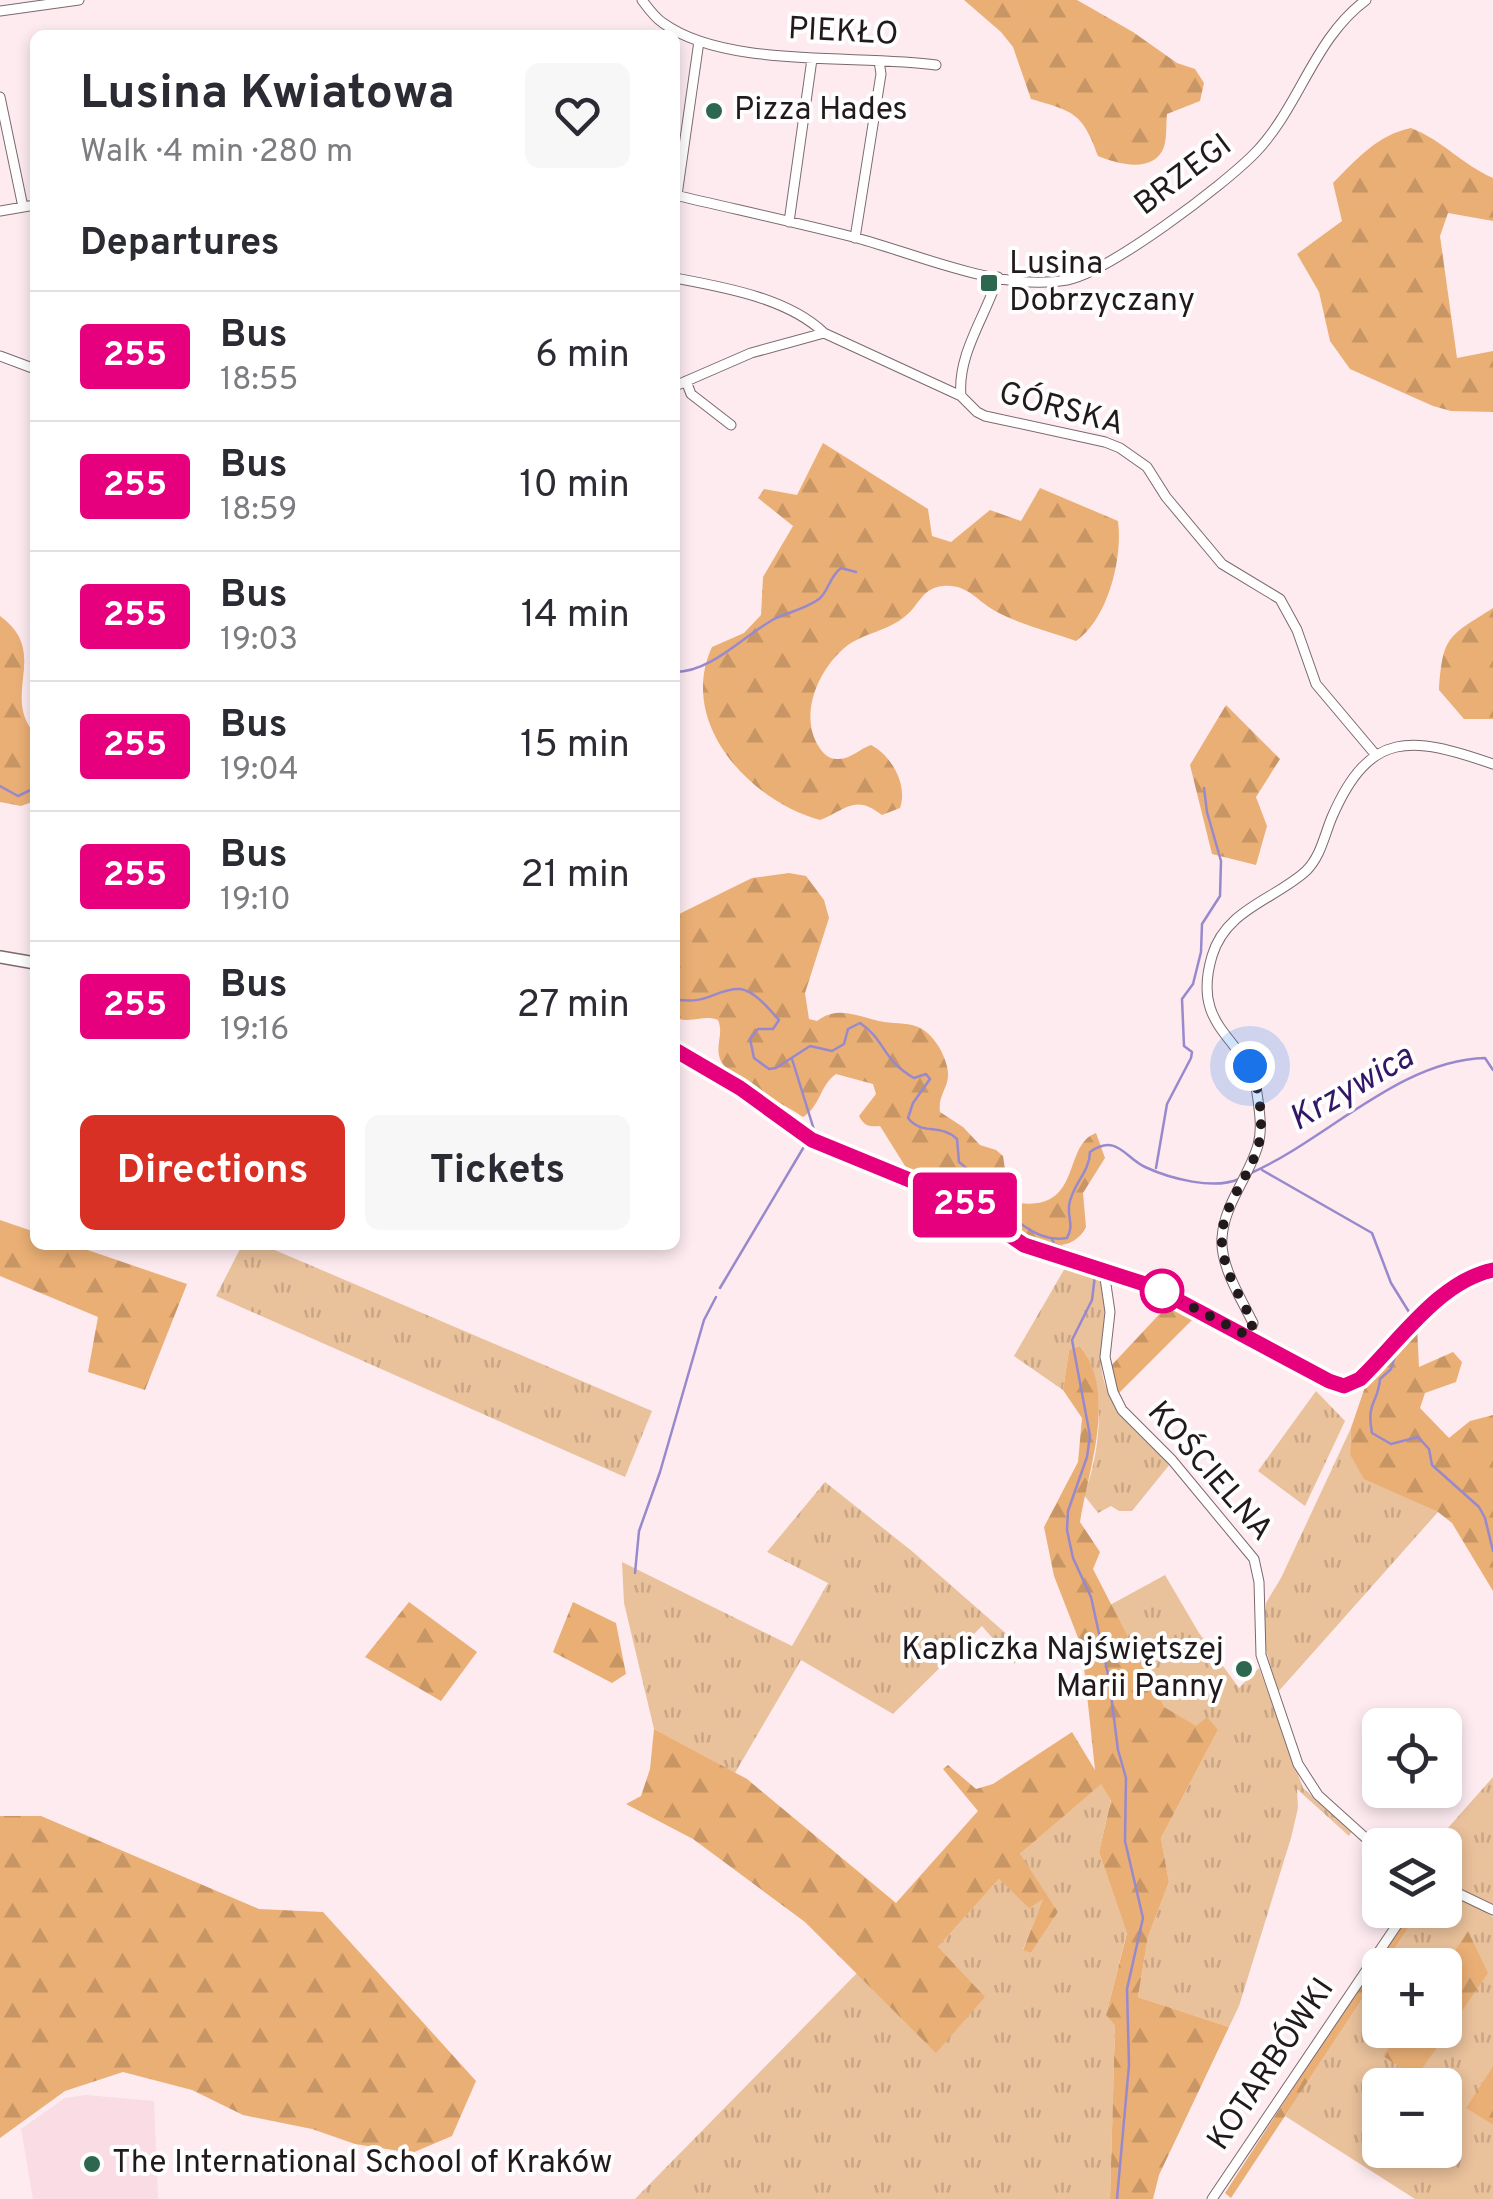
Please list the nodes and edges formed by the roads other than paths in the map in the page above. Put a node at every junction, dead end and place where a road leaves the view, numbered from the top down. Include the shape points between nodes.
1 (79, 0) edge
2 (642, 0) edge
3 (1366, 0) edge
4 (0, 11) edge
5 (675, 30) edge
6 (680, 32) edge
7 (699, 40) junction
8 (812, 59) junction
9 (879, 62) junction
10 (936, 65) dead end
11 (0, 98) edge
12 (680, 168) edge
13 (680, 196) edge
14 (30, 206) edge
15 (23, 207) junction
16 (0, 211) edge
17 (789, 222) junction
18 (856, 238) junction
19 (998, 277) junction
20 (680, 279) edge
21 (824, 333) junction
22 (0, 356) edge
23 (30, 368) edge
24 (680, 384) edge
25 (961, 396) junction
26 (731, 425) dead end
27 (1375, 754) junction
28 (1493, 764) edge
29 (0, 956) edge
30 (30, 962) edge
31 (680, 1053) edge
32 (1493, 1270) edge
33 (1104, 1271) junction
34 (1251, 1338) junction
35 (1362, 1835) edge
36 (1462, 1895) edge
37 (1493, 1910) edge
38 (1395, 1928) edge
39 (1212, 2199) edge

1 - 4 street
2 - 5 street, PIEKŁO
3 - 19 street, BRZEGI via 1339,25 1257,151 1194,203 1084,275 1037,282
6 - 7 street, PIEKŁO
7 - 8 street, PIEKŁO
7 - 12 street
8 - 9 street, PIEKŁO
8 - 17 street
9 - 10 street, PIEKŁO
9 - 18 street
11 - 15 street
13 - 17 street, BRZEGI
14 - 15 street
15 - 16 street
17 - 18 street, BRZEGI
18 - 19 street, BRZEGI
19 - 25 street via 975,329
20 - 21 street, GÓRSKA via 762,299 810,319
21 - 24 street via 751,353
21 - 25 street, GÓRSKA
22 - 23 street
24 - 26 street
25 - 27 street, GÓRSKA via 985,416 1105,442 1146,467 1222,564 1280,600 1316,684
27 - 28 street via 1414,744
27 - 34 street via 1344,791 1316,860 1233,920 1211,959 1210,1012 1256,1083 1259,1142 1221,1240 1253,1323
29 - 30 street
31 - 33 street via 812,1140 956,1199 1024,1245
32 - 34 street via 1438,1300 1350,1385 1329,1381
33 - 34 street via 1151,1286
33 - 35 street, KOŚCIELNA via 1110,1312 1105,1357 1113,1392 1254,1559 1261,1655 1298,1764 1318,1795
36 - 37 street
38 - 39 street, KOTARBÓWKI

